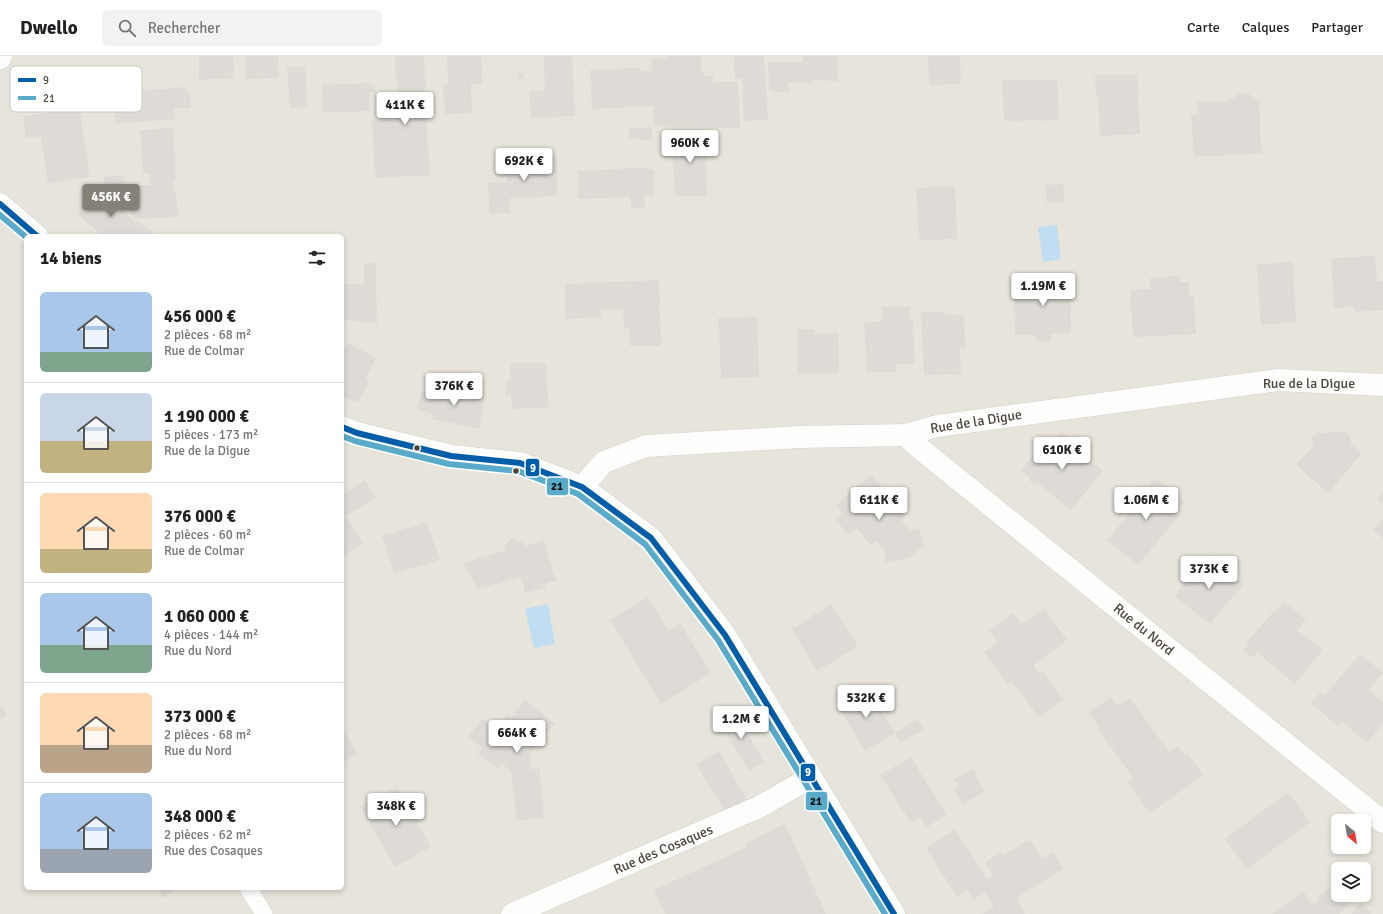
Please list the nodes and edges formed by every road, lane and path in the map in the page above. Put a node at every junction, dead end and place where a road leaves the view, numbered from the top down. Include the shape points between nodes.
1 (0, 204) edge
2 (35, 234) edge
3 (1383, 385) edge
4 (344, 428) edge
5 (905, 435) junction
6 (582, 487) junction
7 (810, 778) junction
8 (1383, 822) edge
9 (249, 890) edge
10 (891, 913) edge
11 (264, 914) edge
12 (512, 914) edge

1 - 2 street
3 - 5 street, Rue de la Digue via 1278,380 937,426
4 - 6 street via 452,456 520,463
5 - 6 street, Rue de la Digue via 799,437 646,446 604,462
5 - 8 street, Rue du Nord
6 - 7 street via 651,538 725,635
7 - 10 street
7 - 12 street, Rue des Cosaques via 759,807
9 - 11 lane

